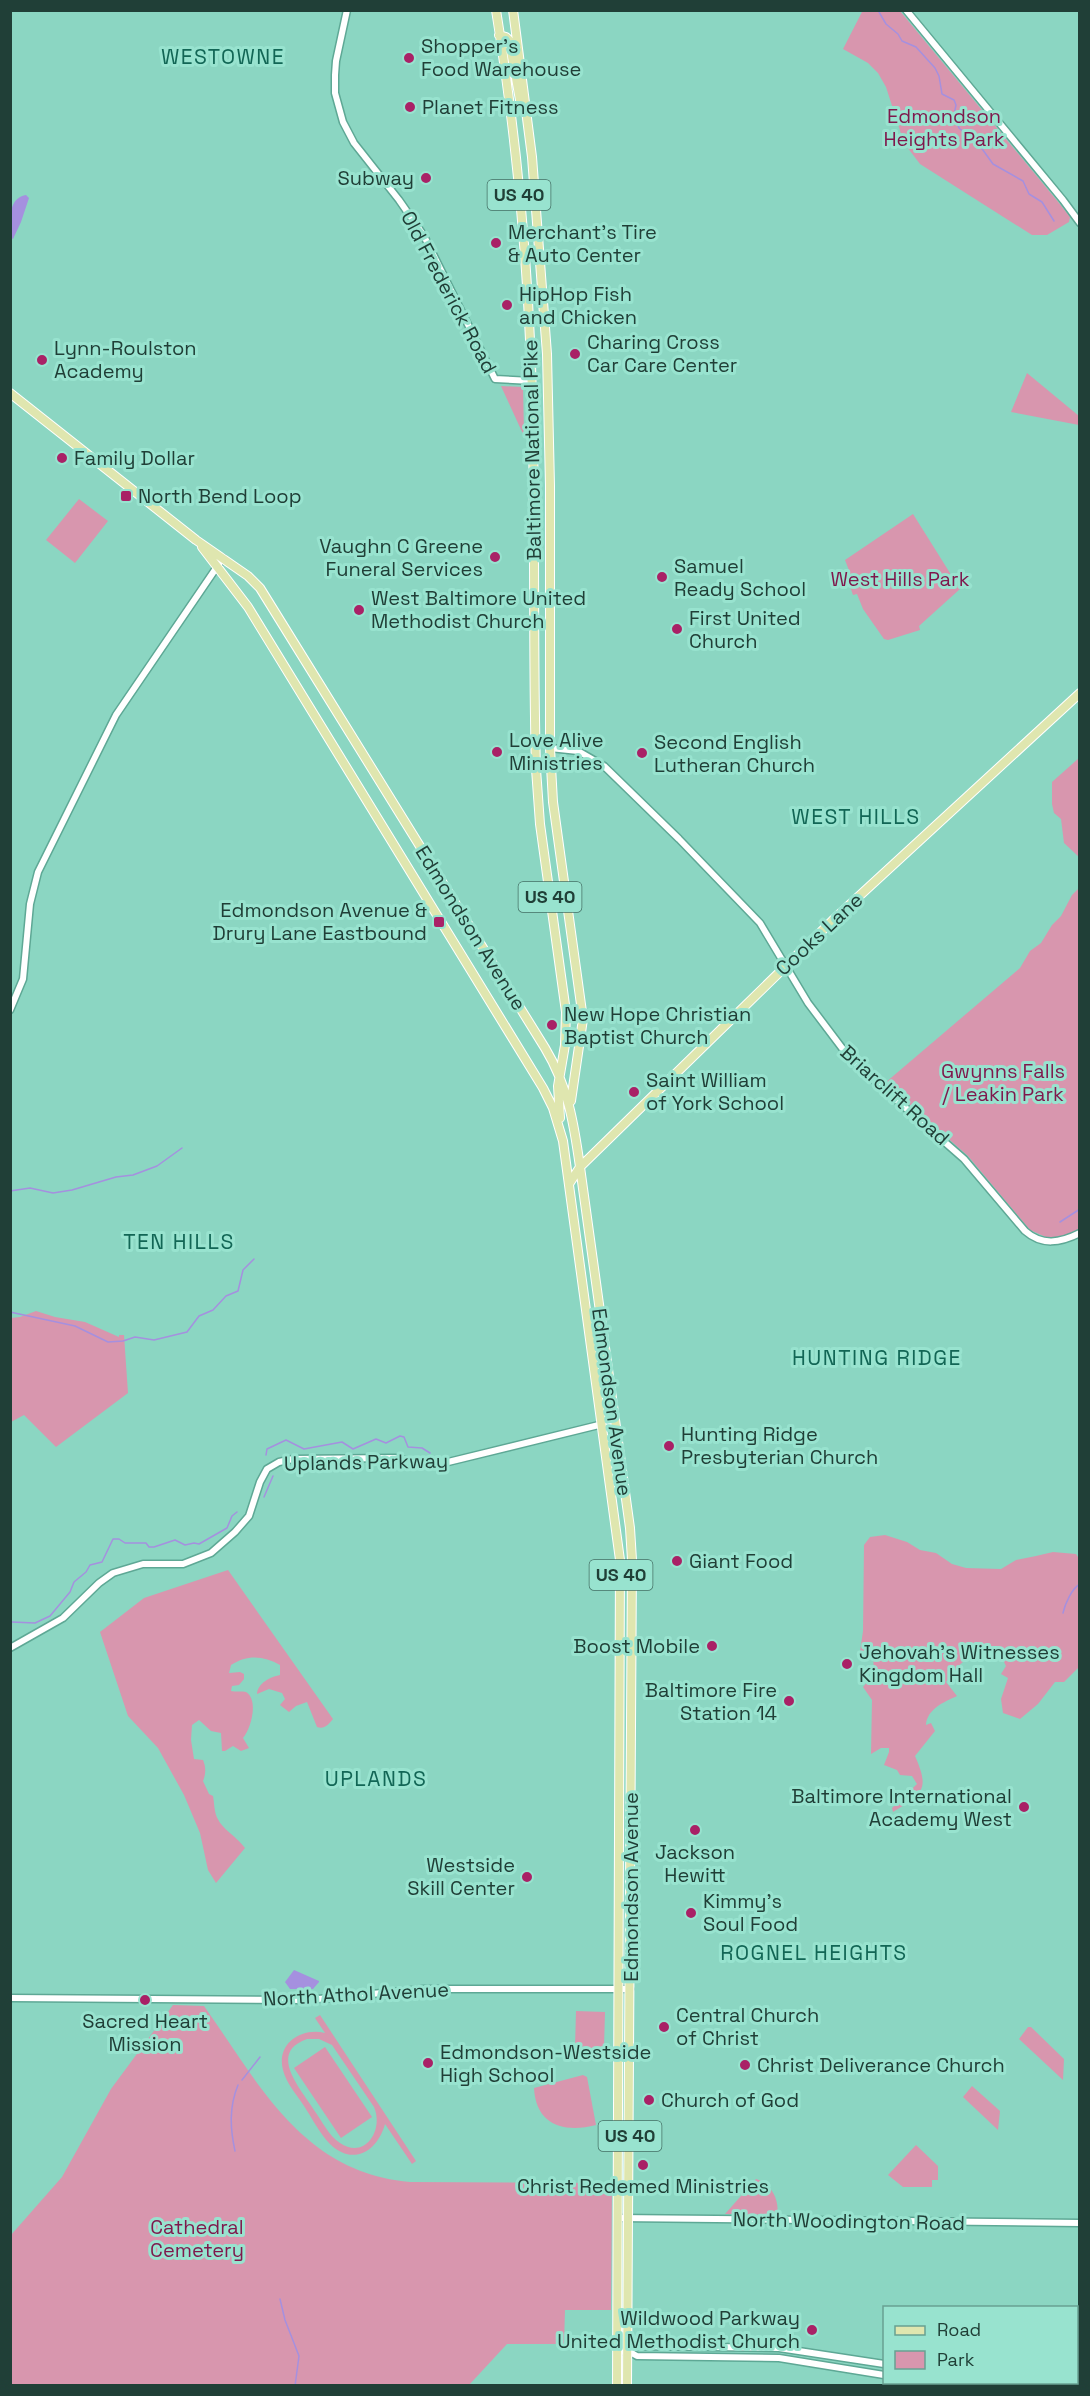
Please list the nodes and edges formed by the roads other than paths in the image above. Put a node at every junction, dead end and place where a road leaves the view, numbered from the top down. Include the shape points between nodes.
1 (347, 10) edge
2 (495, 10) edge
3 (513, 10) edge
4 (906, 10) edge
5 (499, 35) junction
6 (532, 157) junction
7 (1080, 223) edge
8 (532, 381) junction
9 (10, 393) edge
10 (220, 562) junction
11 (1080, 693) edge
12 (550, 748) junction
13 (786, 965) junction
14 (10, 1010) edge
15 (559, 1071) junction
16 (573, 1114) junction
17 (563, 1141) junction
18 (580, 1167) junction
19 (569, 1185) junction
20 (1080, 1233) edge
21 (615, 1421) junction
22 (603, 1423) junction
23 (10, 1648) edge
24 (619, 1989) junction
25 (630, 1989) junction
26 (10, 1998) edge
27 (618, 2218) junction
28 (629, 2218) junction
29 (1080, 2223) edge
30 (628, 2351) junction
31 (617, 2352) junction
32 (883, 2364) edge
33 (883, 2375) edge
34 (617, 2385) edge
35 (627, 2385) edge

1 - 8 street, Old Frederick Road via 334,84 349,135 424,236 495,380
2 - 5 main road, Baltimore National Pike / US 40
3 - 6 main road, Baltimore National Pike / US 40
4 - 7 street
5 - 6 main road via 506,37 510,45
5 - 8 main road, Baltimore National Pike / US 40 via 521,213
6 - 12 main road, Baltimore National Pike / US 40 via 549,395
8 - 15 main road, Baltimore National Pike / US 40 via 536,769 566,1011
9 - 10 main road, Edmondson Avenue
10 - 14 street via 116,715 82,782 33,887 23,979
10 - 15 main road, Edmondson Avenue via 248,576 266,596
10 - 17 main road, Edmondson Avenue via 543,1088
11 - 13 main road, Cooks Lane
12 - 13 street, Briarclift Road via 578,751 604,766 748,909
12 - 16 main road, Baltimore National Pike / US 40 via 555,822 583,1019 572,1090
13 - 18 main road, Cooks Lane
13 - 20 street, Briarclift Road via 808,1003 842,1048 964,1159 1025,1231 1036,1239 1051,1242
15 - 16 main road, Edmondson Avenue
15 - 17 main road, Baltimore National Pike / US 40
16 - 18 main road, Edmondson Avenue / US 40
17 - 19 main road, Edmondson Avenue / US 40
18 - 19 main road, Cooks Lane
18 - 21 main road, Edmondson Avenue / US 40
19 - 22 main road, Edmondson Avenue / US 40
21 - 22 street, Uplands Parkway
21 - 25 main road, Edmondson Avenue / US 40 via 632,1560
22 - 23 street, Uplands Parkway via 440,1464 384,1458 279,1462 263,1475 249,1516 236,1533 211,1553 183,1564 143,1564 113,1573 63,1618
22 - 24 main road, Edmondson Avenue / US 40 via 621,1577
24 - 25 street, North Athol Avenue
24 - 26 street, North Athol Avenue via 424,1989 308,2000
24 - 27 main road, Edmondson Avenue / US 40
25 - 28 main road, Edmondson Avenue / US 40
27 - 28 street, North Woodington Road
27 - 31 main road, Edmondson Avenue / US 40
28 - 29 street, North Woodington Road
28 - 30 main road, Edmondson Avenue / US 40
30 - 31 street
30 - 32 street via 638,2346 779,2348
30 - 33 street via 638,2356 779,2358
30 - 35 main road, Edmondson Avenue / US 40
31 - 34 main road, Edmondson Avenue / US 40

